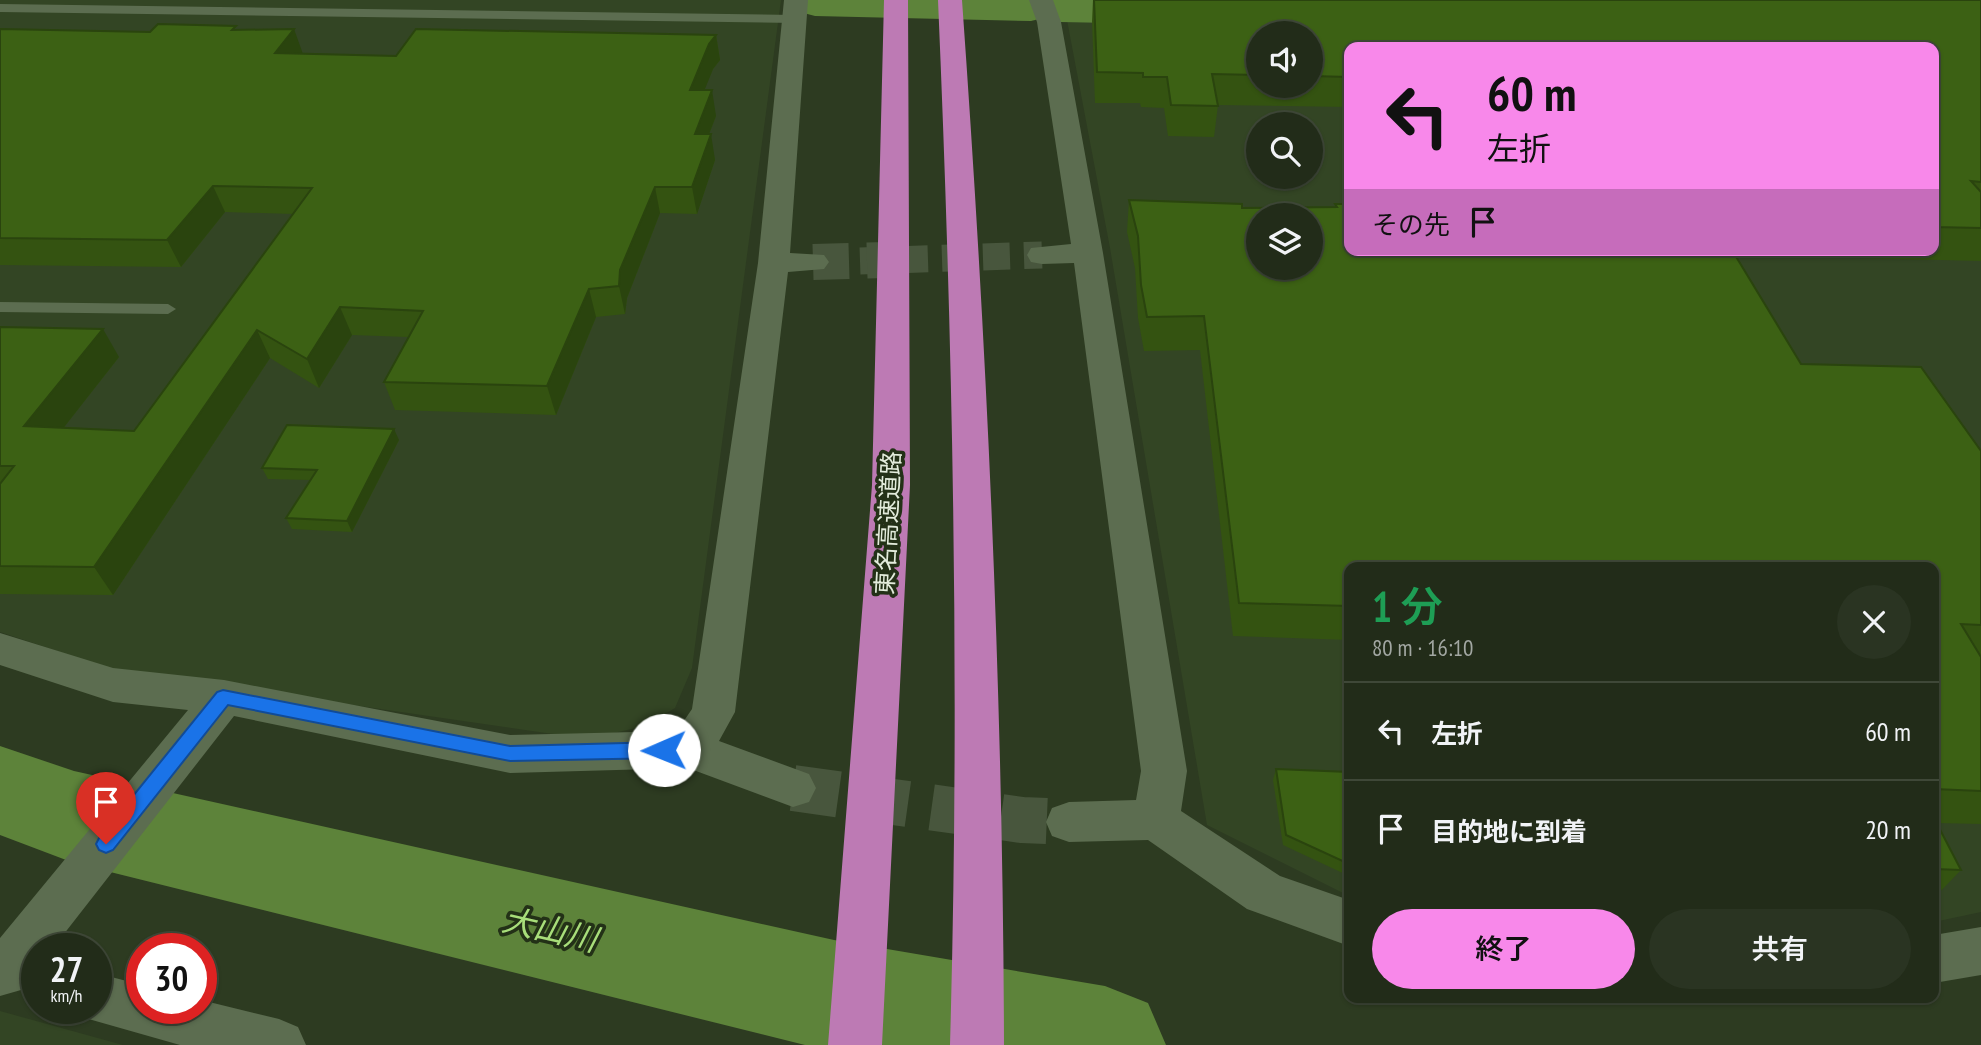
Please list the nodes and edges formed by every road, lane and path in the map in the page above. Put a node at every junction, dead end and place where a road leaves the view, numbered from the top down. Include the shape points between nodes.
1 (1041, 0) edge
2 (0, 8) edge
3 (796, 10) edge
4 (896, 11) edge
5 (951, 12) edge
6 (1088, 253) junction
7 (1042, 255) tunnel mouth
8 (813, 262) tunnel mouth
9 (774, 263) junction
10 (0, 307) edge
11 (169, 309) dead end
12 (0, 649) edge
13 (213, 709) junction
14 (690, 749) junction
15 (793, 788) tunnel mouth
16 (1157, 820) junction
17 (1069, 822) tunnel mouth
18 (1344, 921) edge
19 (1981, 951) edge
20 (1939, 958) edge
21 (16, 969) edge
22 (112, 1002) edge
23 (279, 1045) edge
24 (855, 1045) edge
25 (977, 1045) edge

1 - 6 street via 1049,22
2 - 3 lane
3 - 9 street
4 - 24 highway, 東名高速道路 via 891,485
5 - 25 highway via 971,459 981,851
6 - 7 street
6 - 16 street via 1164,771
8 - 9 street
9 - 14 street via 713,712
10 - 11 lane
12 - 13 street via 113,685
13 - 14 street via 510,754
13 - 21 street
14 - 15 street
16 - 17 street
16 - 18 street via 1264,893
19 - 20 street
22 - 23 street

